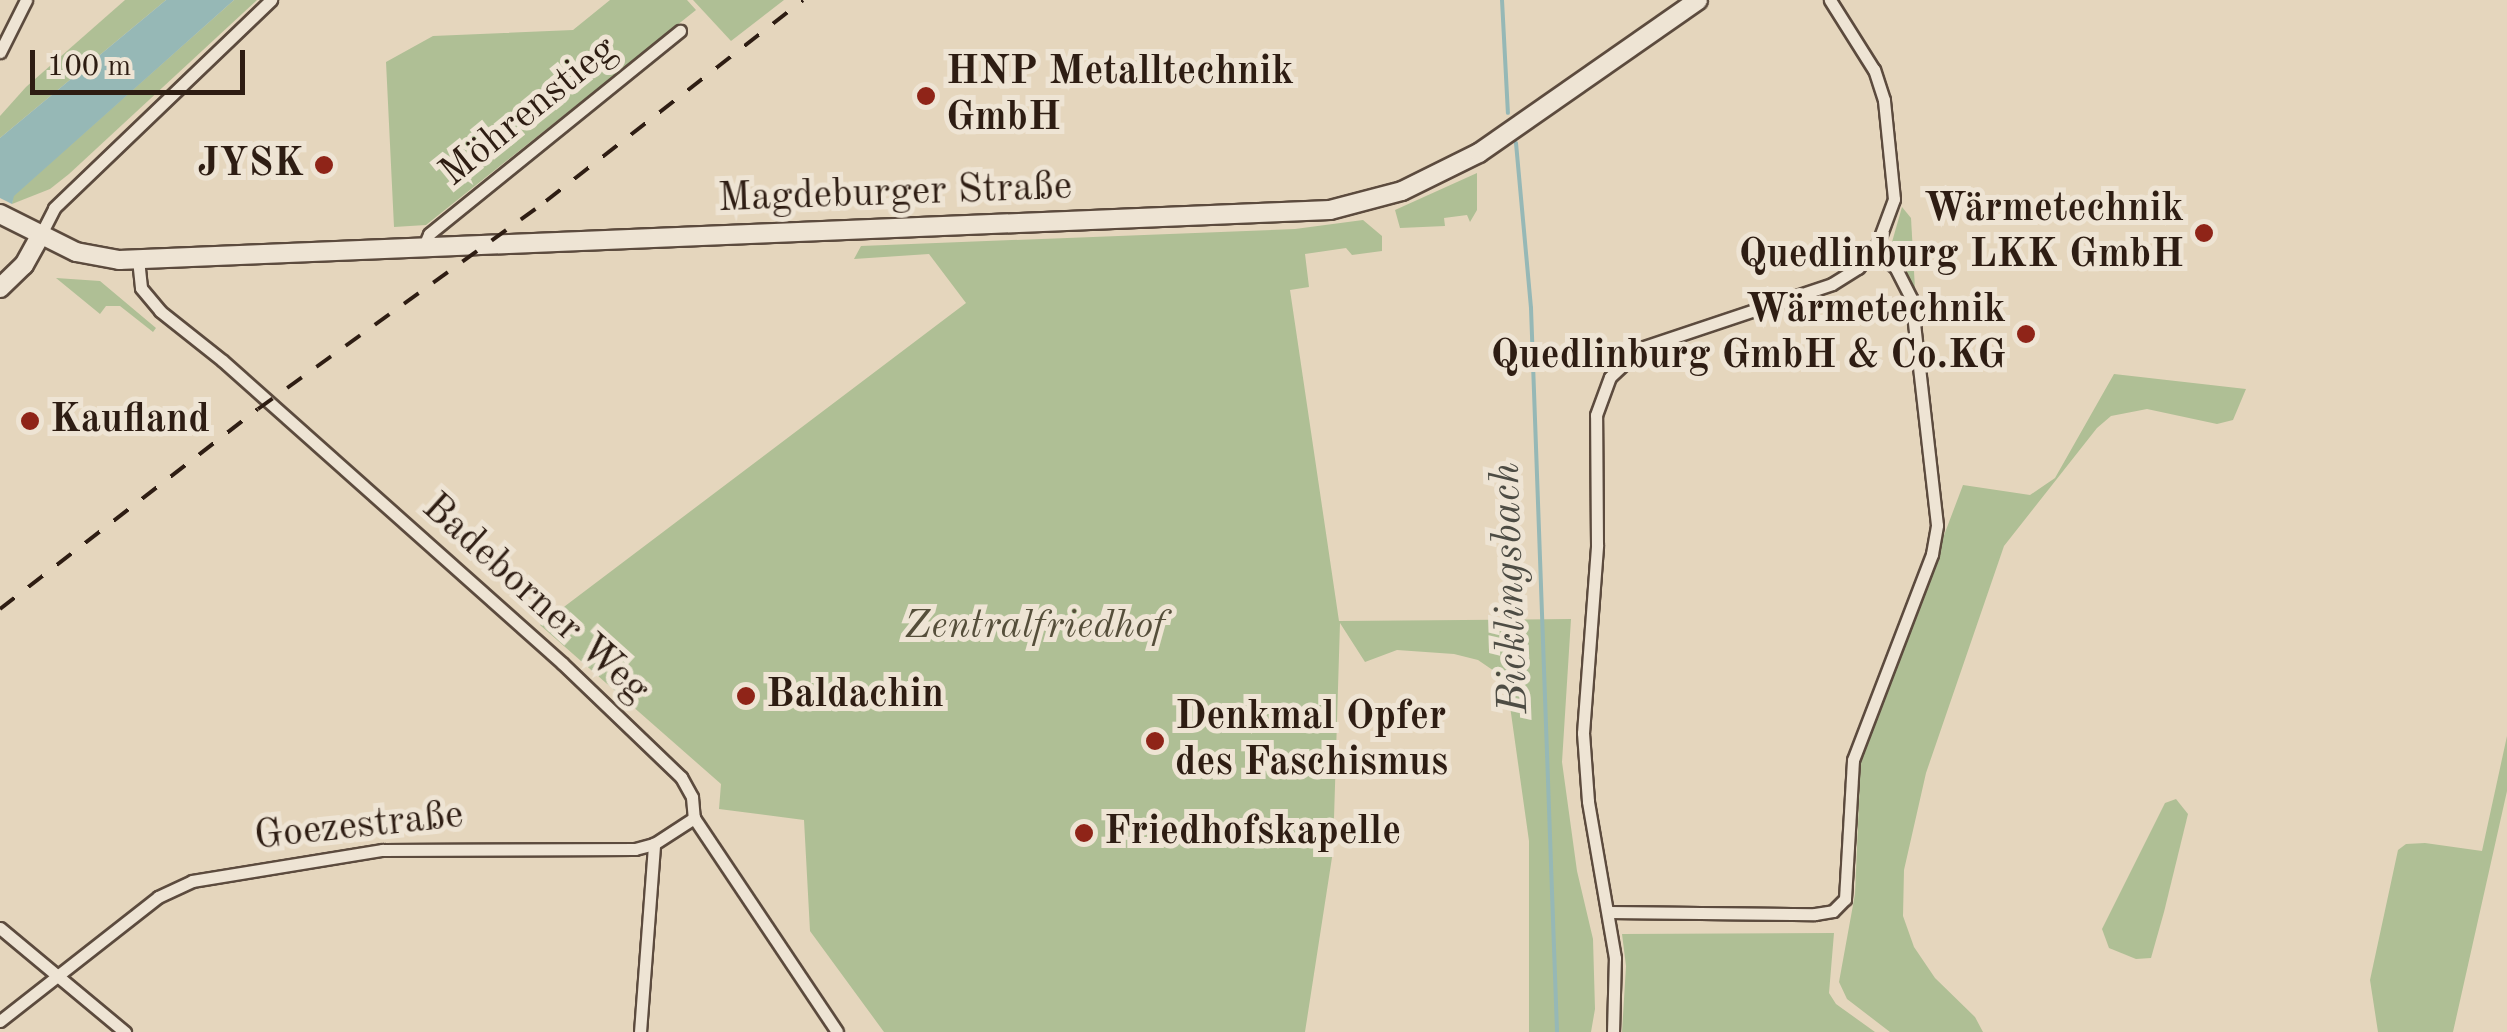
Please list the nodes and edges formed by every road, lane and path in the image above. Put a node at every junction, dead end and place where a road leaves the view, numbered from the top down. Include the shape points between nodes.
1 (26, 0) edge
2 (270, 0) edge
3 (1698, 0) edge
4 (1830, 0) edge
5 (680, 32) dead end
6 (0, 52) edge
7 (2, 215) edge
8 (40, 236) junction
9 (424, 246) junction
10 (1874, 250) junction
11 (138, 259) junction
12 (0, 288) edge
13 (694, 818) junction
14 (654, 844) junction
15 (1609, 912) junction
16 (0, 928) edge
17 (54, 978) junction
18 (0, 1021) edge
19 (124, 1032) edge
20 (640, 1032) edge
21 (837, 1032) edge
22 (1613, 1032) edge

1 - 6 street
2 - 8 street via 54,208
3 - 9 main road, Magdeburger Straße via 1480,153 1402,191 1330,210
4 - 10 street via 1874,70 1886,111 1894,199
5 - 9 street, Möhrenstieg via 429,234
7 - 8 main road, Magdeburger Straße
8 - 11 main road, Magdeburger Straße via 86,256
8 - 12 main road via 28,260
9 - 11 main road, Magdeburger Straße
10 - 15 street via 1832,284 1658,340 1630,356 1604,388 1594,437 1597,545 1583,733
10 - 15 street via 1901,275 1911,298 1938,525 1853,760 1845,899 1833,911 1815,914
11 - 13 street, Badeborner Weg via 140,288 160,311 583,683 681,777
13 - 14 street, Goezestraße
13 - 21 street, Badeborner Weg
14 - 17 street, Goezestraße via 382,850 212,876 158,897
14 - 20 street
15 - 22 street
16 - 17 street
17 - 18 street, Goezestraße
17 - 19 street

